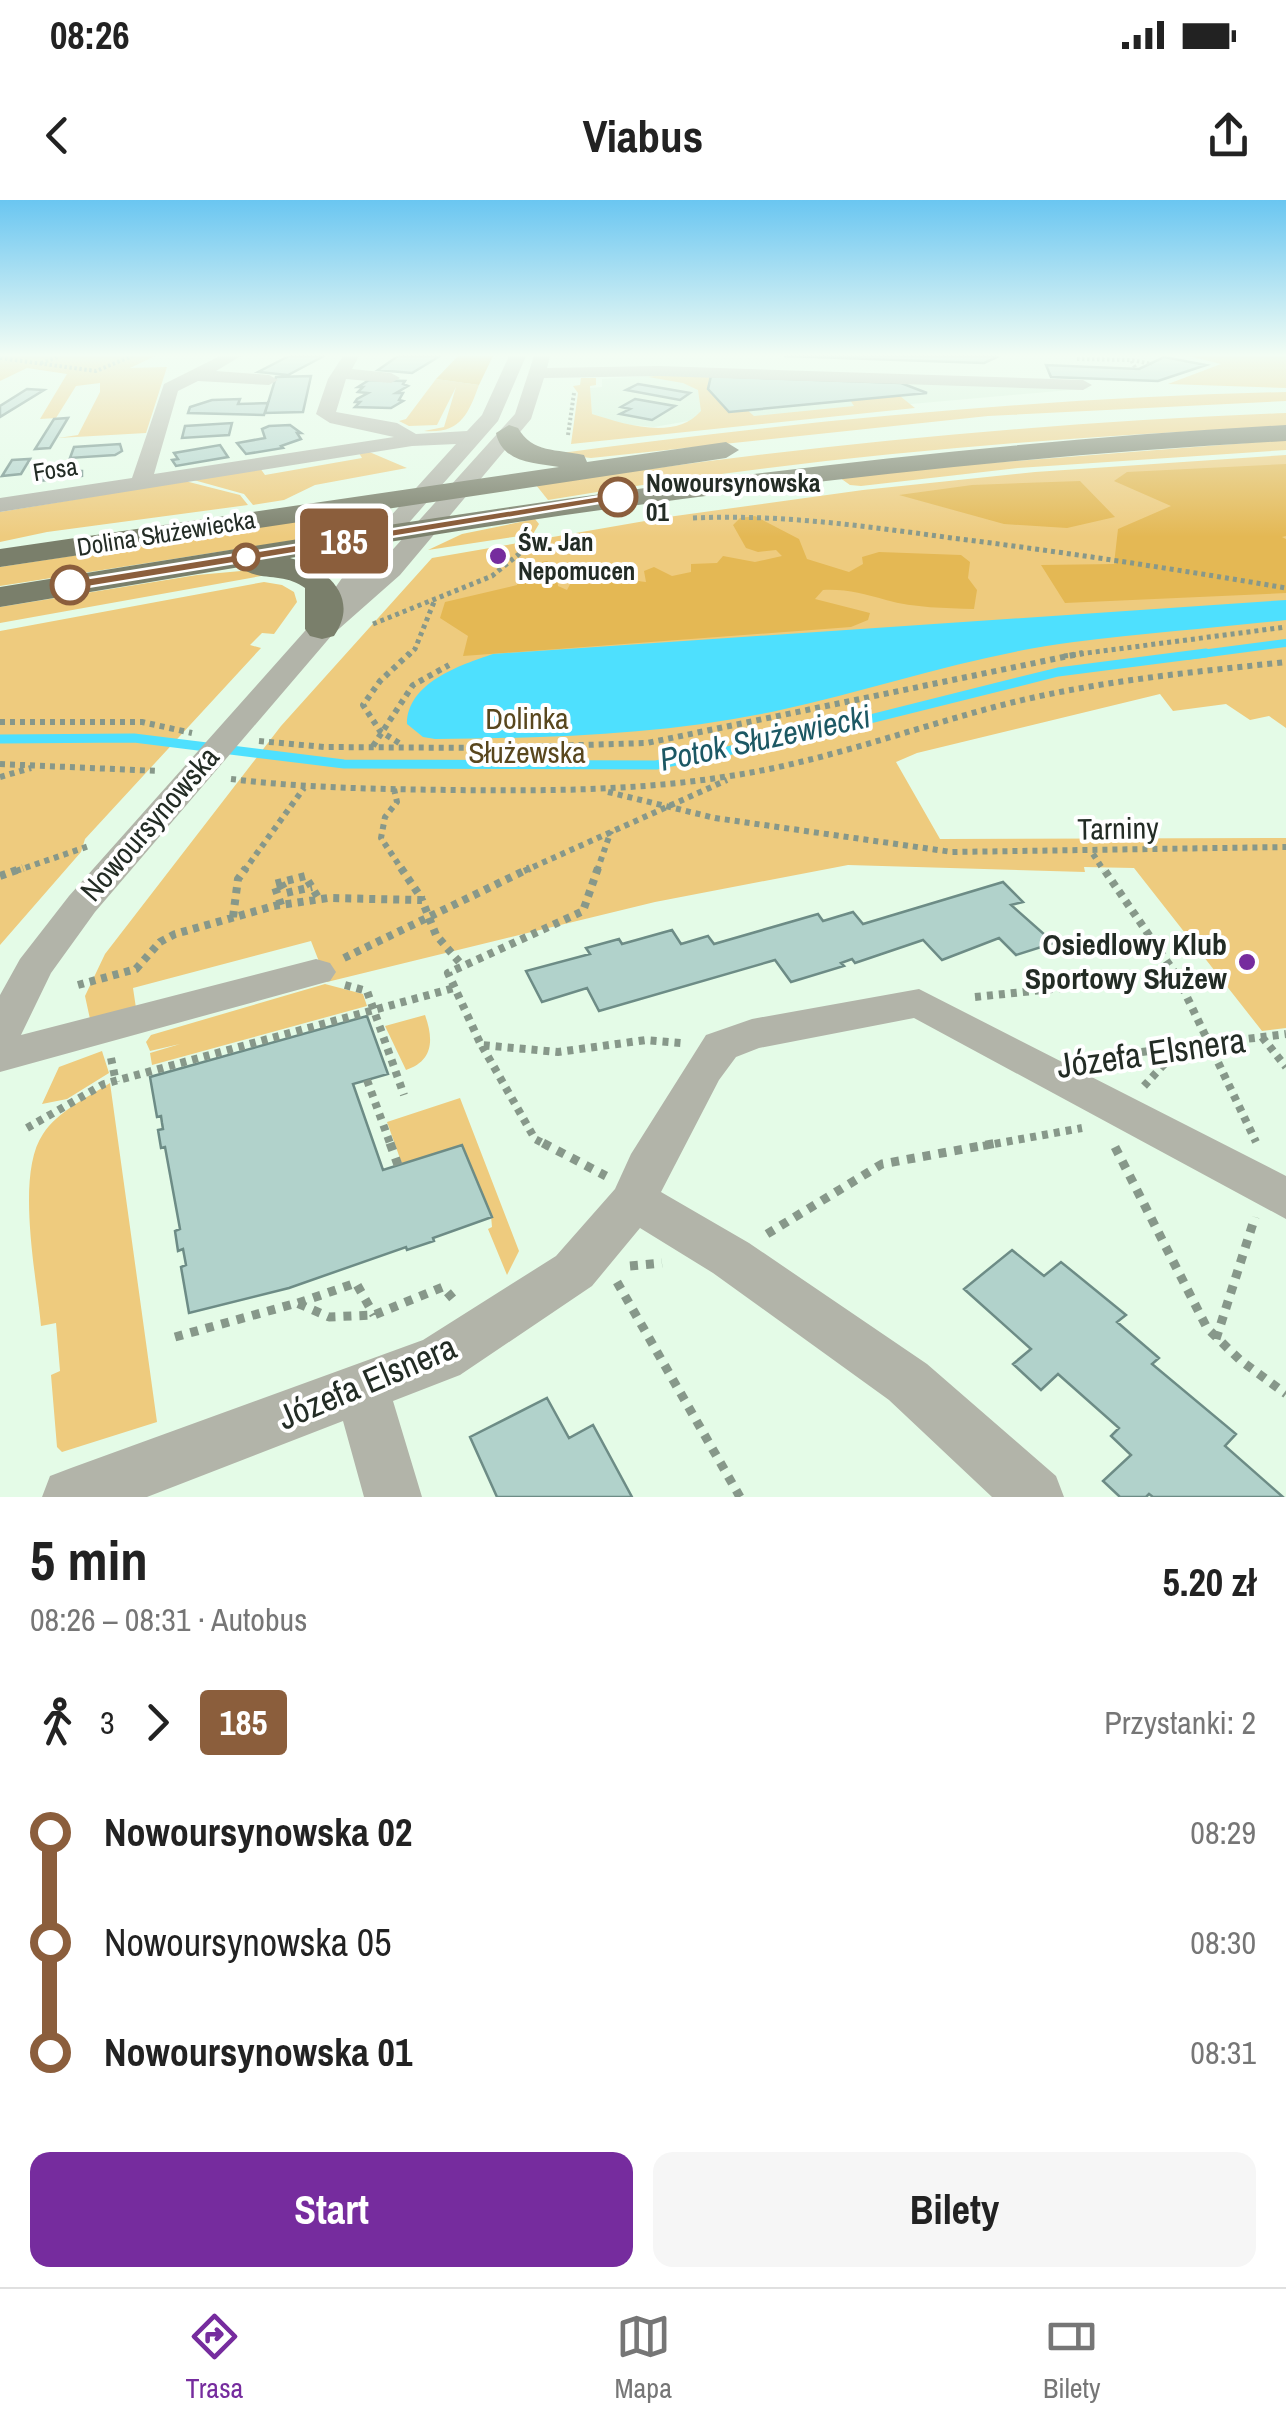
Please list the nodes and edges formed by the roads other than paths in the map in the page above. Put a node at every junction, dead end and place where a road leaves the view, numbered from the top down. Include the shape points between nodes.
1 (161, 417) edge
2 (331, 417) edge
3 (491, 417) edge
4 (522, 417) edge
5 (509, 433) junction
6 (1286, 433) edge
7 (475, 437) junction
8 (412, 440) junction
9 (754, 446) dead end
10 (647, 460) junction
11 (141, 483) junction
12 (462, 488) junction
13 (422, 494) junction
14 (0, 506) edge
15 (427, 528) junction
16 (386, 534) junction
17 (0, 558) edge
18 (182, 567) junction
19 (0, 597) edge
20 (322, 628) junction
21 (316, 972) road end
22 (0, 1035) edge
23 (0, 1056) edge
24 (1270, 1180) edge
25 (638, 1192) junction
26 (362, 1389) junction
27 (71, 1497) edge
28 (392, 1497) edge
29 (1035, 1497) edge

1 - 11 street
2 - 8 street via 388,424
3 - 7 street, Nowoursynowska
4 - 5 street, Nowoursynowska
5 - 10 main road via 516,448 536,456
5 - 12 street, Nowoursynowska
6 - 15 main road, Dolina Służewiecka via 1053,446 798,472
7 - 8 street, Fosa
7 - 13 street, Nowoursynowska
8 - 11 street, Fosa
9 - 10 main road, Dolina Służewiecka
10 - 12 main road, Dolina Służewiecka
11 - 14 street, Fosa
12 - 13 main road, Dolina Służewiecka
12 - 15 street, Nowoursynowska
13 - 16 street, Nowoursynowska
13 - 17 main road, Dolina Służewiecka
15 - 16 main road, Dolina Służewiecka
15 - 20 street, Nowoursynowska via 391,570
16 - 18 main road, Dolina Służewiecka
16 - 20 street, Nowoursynowska
18 - 19 main road, Dolina Służewiecka
18 - 20 main road via 261,564 301,572 324,591
20 - 22 street, Nowoursynowska via 58,933
21 - 23 street
24 - 25 street, Józefa Elsnera via 919,1003 752,1034 721,1046 668,1128
25 - 26 street, Józefa Elsnera via 574,1271 441,1358
25 - 29 street via 908,1382
26 - 27 street, Józefa Elsnera
26 - 28 street

